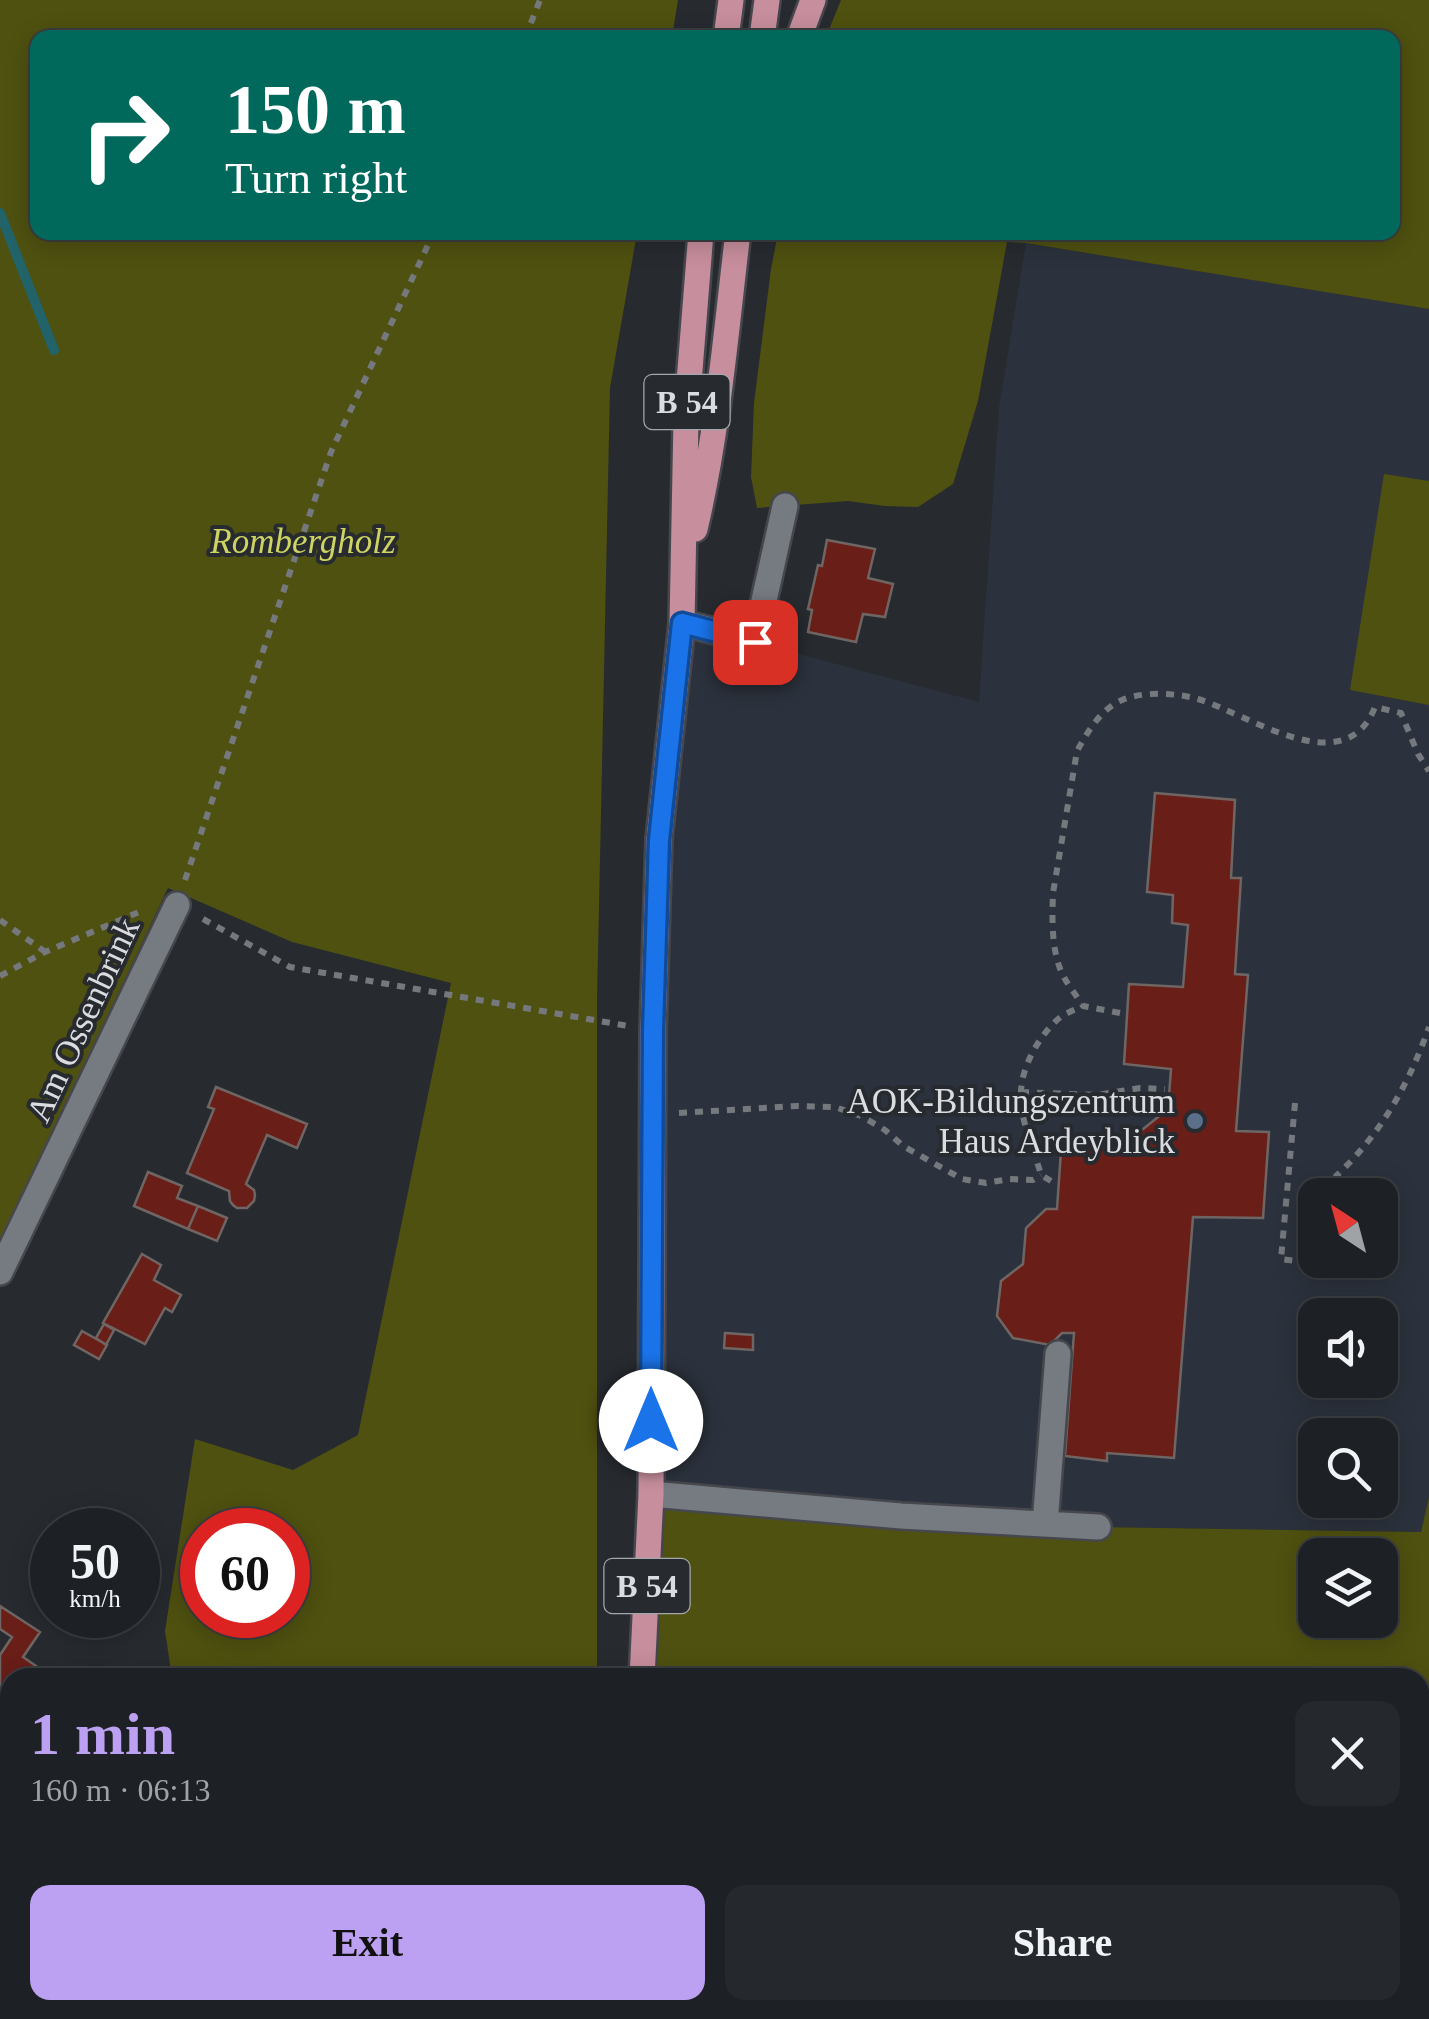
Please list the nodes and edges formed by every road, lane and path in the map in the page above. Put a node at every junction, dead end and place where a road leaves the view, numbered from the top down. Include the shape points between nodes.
1 (540, 0) edge
2 (731, 0) edge
3 (767, 0) edge
4 (813, 0) edge
5 (528, 30) edge
6 (727, 30) edge
7 (763, 30) edge
8 (802, 30) edge
9 (430, 240) edge
10 (700, 240) edge
11 (737, 240) edge
12 (784, 506) dead end
13 (684, 573) junction
14 (682, 623) junction
15 (1429, 771) edge
16 (176, 905) junction
17 (0, 920) edge
18 (44, 952) junction
19 (0, 976) edge
20 (1083, 1006) junction
21 (1120, 1013) dead end
22 (1429, 1027) edge
23 (653, 1031) junction
24 (1165, 1089) dead end
25 (1021, 1092) junction
26 (1295, 1102) dead end
27 (652, 1114) junction
28 (1041, 1176) junction
29 (1336, 1178) edge
30 (1051, 1182) dead end
31 (1298, 1262) edge
32 (0, 1272) edge
33 (1058, 1354) dead end
34 (651, 1494) junction
35 (1044, 1524) junction
36 (1098, 1528) dead end
37 (642, 1668) edge

1 - 5 path
2 - 6 main road
3 - 7 main road
4 - 8 main road
9 - 16 path via 331,452
10 - 13 main road, B 54 via 686,420
11 - 13 main road, B 54 via 714,428
12 - 14 street via 755,642
13 - 14 main road, B 54
14 - 23 main road, B 54 via 659,840
15 - 20 path via 1401,713 1388,710 1375,708 1360,733 1334,743 1287,735 1197,698 1146,693 1121,700 1104,712 1077,751 1053,893 1062,975
16 - 18 path via 144,910
16 - 23 path via 290,967
16 - 32 street, Am Ossenbrink
17 - 18 path
18 - 19 path
20 - 21 path
20 - 25 path via 1058,1018 1038,1042
22 - 29 path via 1388,1116
23 - 27 main road, B 54
24 - 25 path
25 - 28 path
26 - 31 path via 1281,1260
27 - 28 path via 834,1107 861,1116 962,1179
27 - 34 main road, B 54
28 - 30 path
33 - 35 street
34 - 35 street
34 - 37 main road, B 54
35 - 36 street

